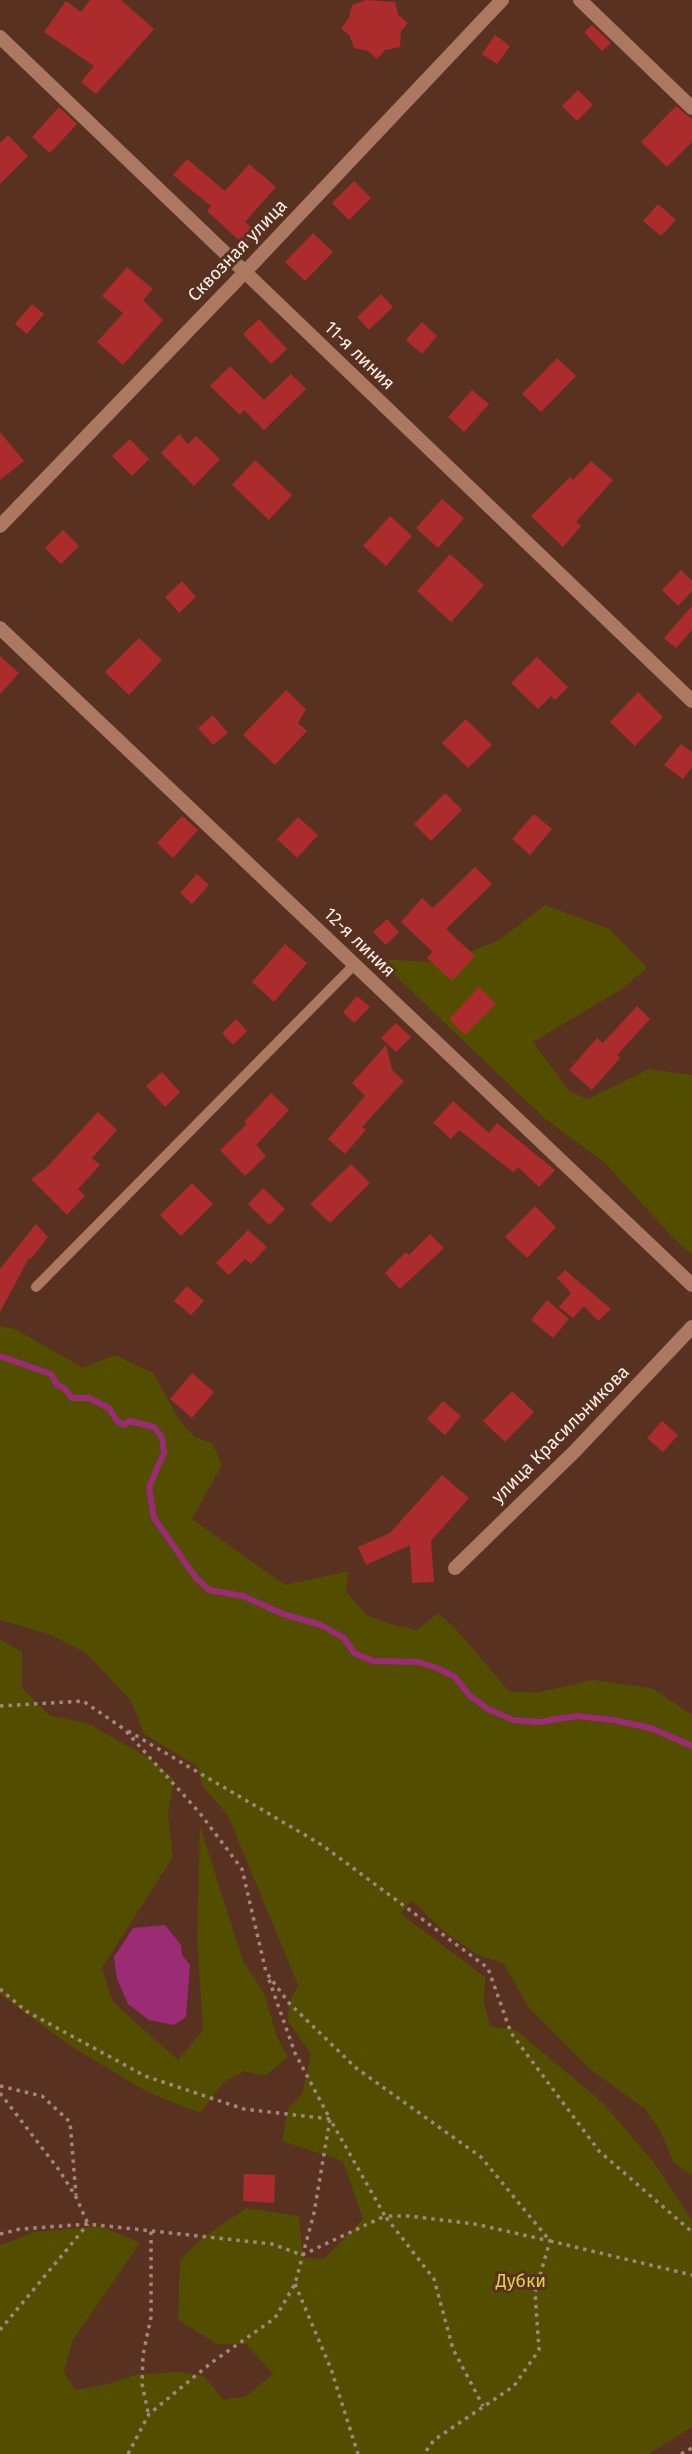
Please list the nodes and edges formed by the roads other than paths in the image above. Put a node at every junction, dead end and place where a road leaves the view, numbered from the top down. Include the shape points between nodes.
1 (502, 0) edge
2 (580, 0) edge
3 (0, 37) edge
4 (692, 108) edge
5 (244, 273) junction
6 (0, 526) edge
7 (0, 628) edge
8 (692, 701) edge
9 (354, 965) junction
10 (692, 1285) edge
11 (36, 1287) dead end
12 (692, 1327) edge
13 (455, 1568) dead end

1 - 5 street, Сквозная улица
2 - 4 street
3 - 5 street, 11-я линия
5 - 6 street, Сквозная улица
5 - 8 street, 11-я линия
7 - 9 street, 12-я линия
9 - 10 street, 12-я линия
9 - 11 lane
12 - 13 street, улица Красильникова via 575,1451

